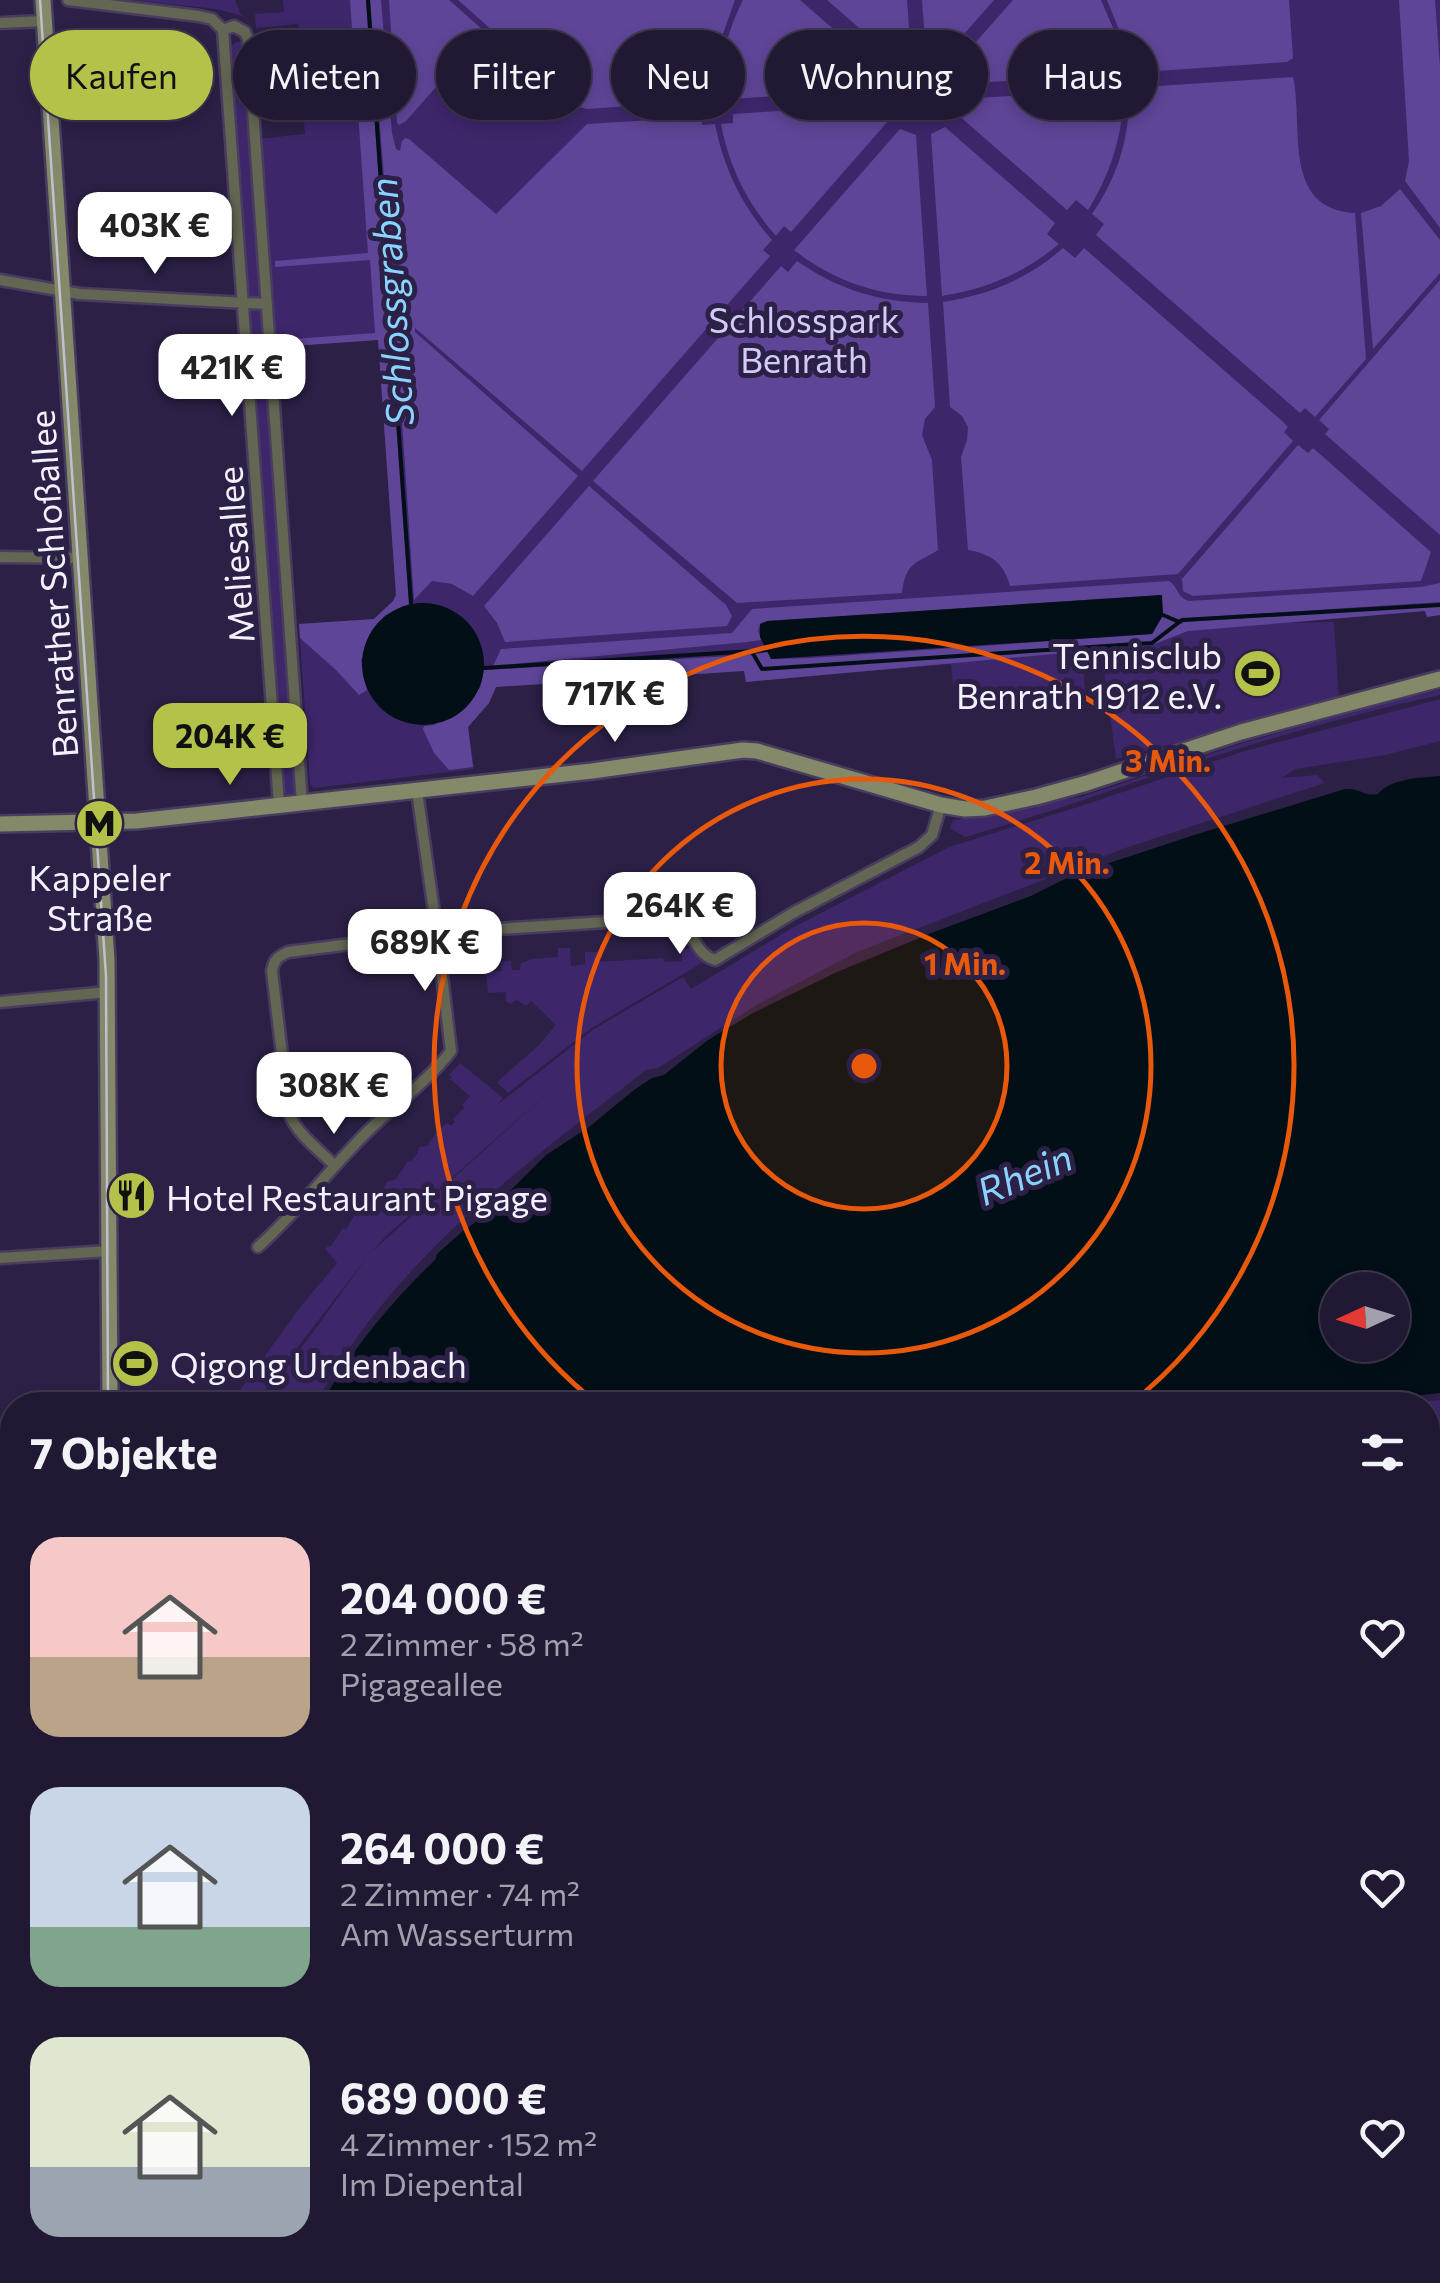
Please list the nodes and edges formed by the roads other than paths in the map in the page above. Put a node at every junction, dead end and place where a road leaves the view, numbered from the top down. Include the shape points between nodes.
1 (43, 0) edge
2 (68, 0) edge
3 (44, 21) junction
4 (0, 23) edge
5 (223, 30) junction
6 (0, 280) edge
7 (62, 292) junction
8 (244, 302) junction
9 (268, 304) junction
10 (0, 556) edge
11 (80, 558) junction
12 (1440, 679) edge
13 (417, 791) junction
14 (302, 802) junction
15 (279, 805) junction
16 (941, 805) junction
17 (0, 824) edge
18 (98, 824) junction
19 (437, 933) junction
20 (108, 992) junction
21 (0, 1002) edge
22 (334, 1165) junction
23 (258, 1247) dead end
24 (110, 1252) junction
25 (0, 1258) edge
26 (110, 1392) edge

1 - 3 street, Benrather Schloßallee
2 - 5 street, Meliesallee via 198,16
3 - 4 street
3 - 7 street, Benrather Schloßallee
5 - 8 street, Meliesallee
5 - 9 street, Meliesallee via 234,26 248,39
6 - 7 street
7 - 8 street
7 - 11 street, Benrather Schloßallee
8 - 9 street
8 - 15 street, Meliesallee
9 - 14 street, Meliesallee
10 - 11 street
11 - 18 street, Benrather Schloßallee
12 - 16 street via 1036,797 985,808
13 - 14 street
13 - 16 street via 743,750
13 - 19 street
14 - 15 street
15 - 18 street
16 - 19 street via 932,835 919,847 710,960 676,919
17 - 18 street
18 - 20 street, Benrather Schloßallee
19 - 22 street via 450,1051
19 - 22 street via 288,952 274,961 288,1113
20 - 21 street
20 - 24 street, Benrather Schloßallee
22 - 23 street
24 - 25 street
24 - 26 street, Benrather Schloßallee

